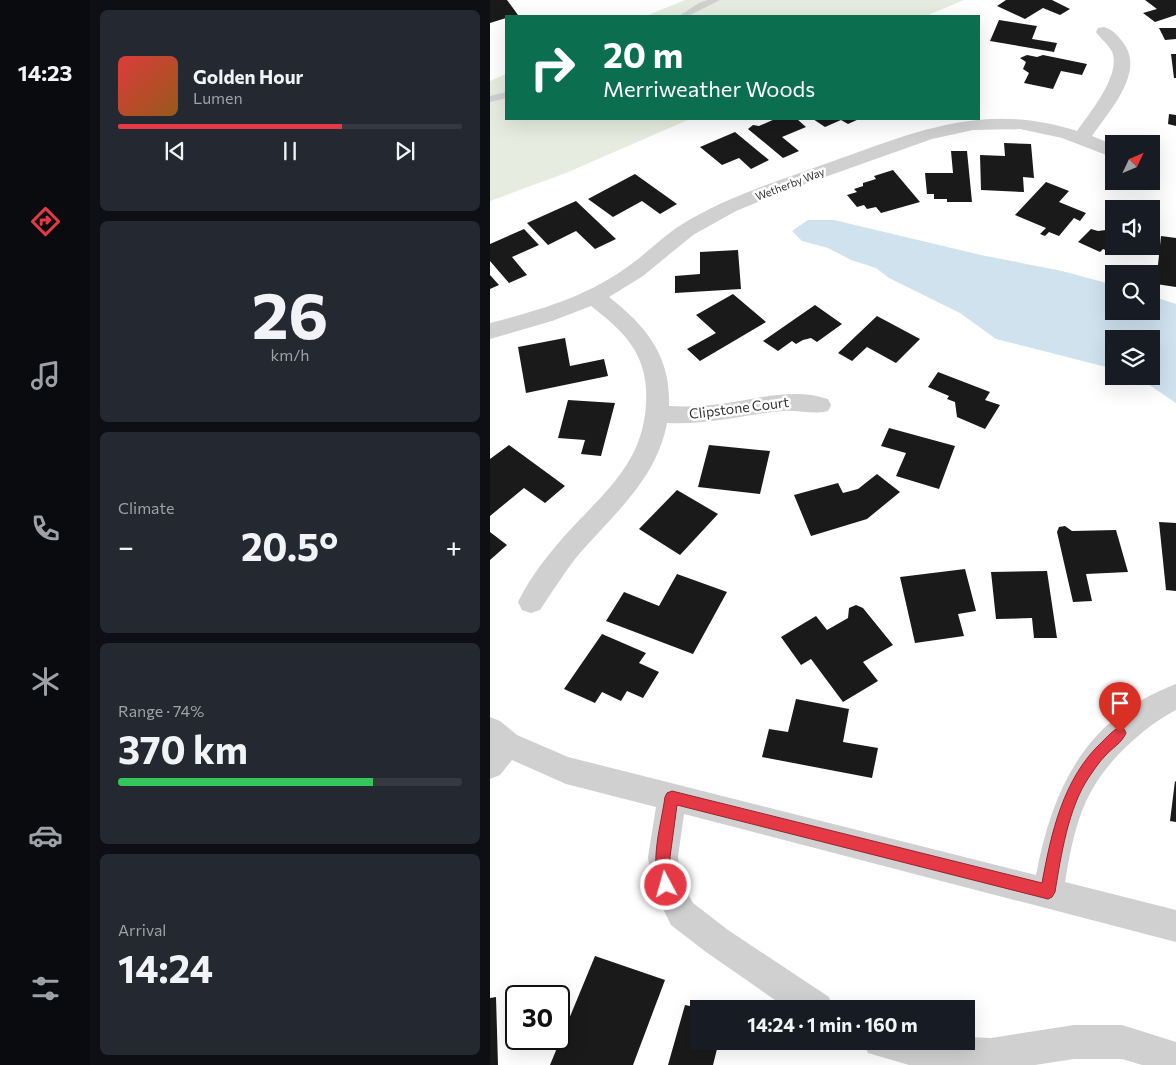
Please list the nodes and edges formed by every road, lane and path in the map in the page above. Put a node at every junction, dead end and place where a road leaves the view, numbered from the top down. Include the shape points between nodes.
1 (716, 0) edge
2 (685, 15) edge
3 (1104, 32) dead end
4 (505, 95) edge
5 (490, 99) edge
6 (1082, 138) junction
7 (1105, 148) edge
8 (594, 297) junction
9 (490, 331) edge
10 (820, 405) dead end
11 (658, 414) junction
12 (531, 602) dead end
13 (1176, 698) edge
14 (496, 746) edge
15 (672, 797) junction
16 (1048, 892) junction
17 (1176, 926) edge
18 (804, 1000) edge
19 (917, 1050) edge
20 (1176, 1059) edge

1 - 2 lane
3 - 6 street via 1121,52 1122,70 1117,84
4 - 5 lane
6 - 7 street, Wetherby Way
6 - 8 street, Wetherby Way via 1041,126 1000,123 957,128 908,140 769,190 716,213 683,232 630,275
8 - 9 street, Wetherby Way via 541,318
8 - 11 street via 625,321 645,347 657,380
10 - 11 street, Clipstone Court via 786,401 716,413
11 - 12 street via 650,446 633,476 617,498 569,548
13 - 16 street via 1133,720 1101,751 1083,775 1066,814
14 - 15 street via 566,770
15 - 16 street
15 - 18 street via 663,857 666,885 682,914
16 - 17 street
19 - 20 street via 990,1055 1074,1042 1122,1042

